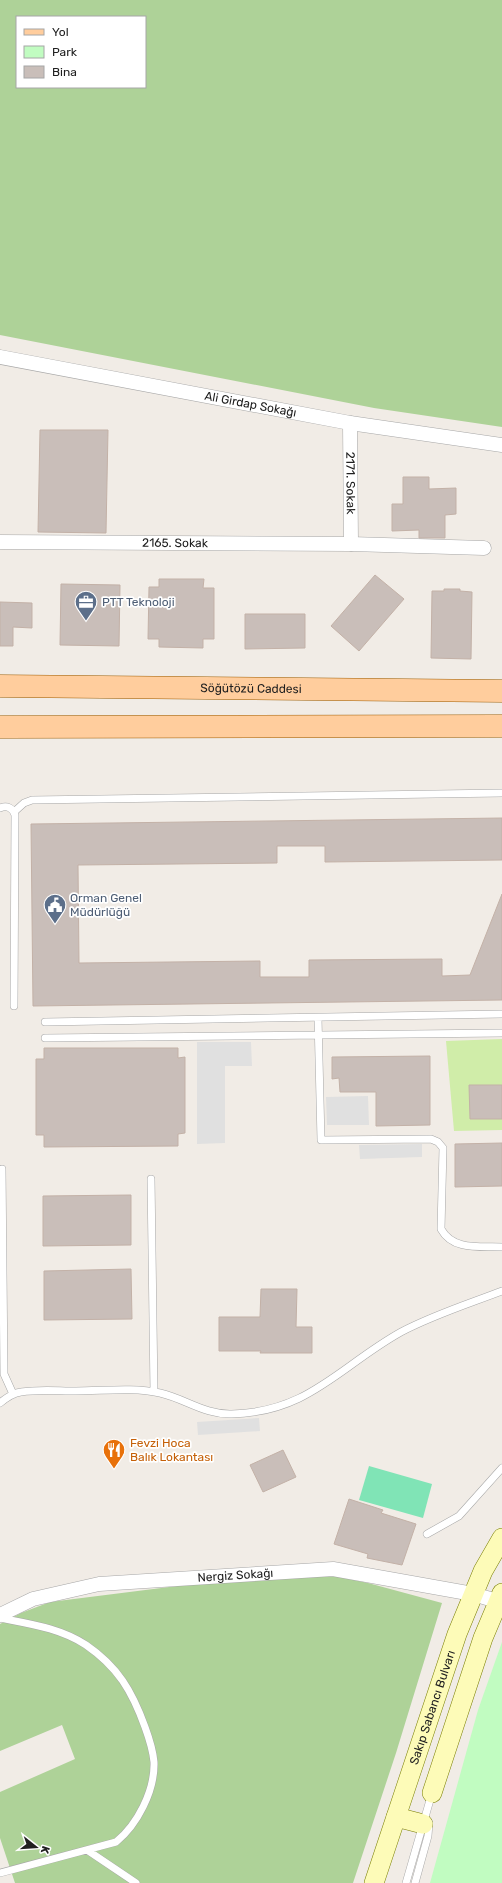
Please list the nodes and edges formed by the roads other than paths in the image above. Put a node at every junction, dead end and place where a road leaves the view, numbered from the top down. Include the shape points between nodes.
1 (0, 357) edge
2 (350, 422) junction
3 (502, 445) edge
4 (0, 542) edge
5 (351, 544) junction
6 (484, 548) dead end
7 (0, 686) edge
8 (502, 691) edge
9 (502, 726) edge
10 (0, 727) edge
11 (455, 727) junction
12 (502, 735) edge
13 (502, 793) edge
14 (0, 808) edge
15 (14, 812) junction
16 (14, 1006) dead end
17 (502, 1014) edge
18 (318, 1018) junction
19 (45, 1022) dead end
20 (502, 1033) edge
21 (318, 1036) junction
22 (45, 1038) dead end
23 (2, 1169) dead end
24 (151, 1179) dead end
25 (502, 1247) edge
26 (502, 1291) edge
27 (154, 1392) junction
28 (13, 1394) junction
29 (0, 1403) edge
30 (502, 1468) edge
31 (427, 1534) dead end
32 (502, 1538) edge
33 (473, 1594) junction
34 (500, 1597) edge
35 (0, 1617) edge
36 (432, 1793) junction
37 (396, 1817) junction
38 (423, 1824) junction
39 (87, 1850) junction
40 (0, 1873) edge
41 (136, 1883) edge
42 (374, 1883) edge
43 (406, 1883) edge
44 (415, 1883) edge

1 - 2 street, Ali Girdap Sokağı
2 - 3 street, Ali Girdap Sokağı
2 - 5 street, 2171. Sokak
4 - 5 street, 2165. Sokak
5 - 6 street, 2165. Sokak
7 - 8 main road, Söğütözü Caddesi
9 - 11 main road
10 - 11 main road
11 - 12 main road
13 - 15 lane via 32,800
14 - 15 lane via 8,807
15 - 16 lane
17 - 18 lane
18 - 19 lane
18 - 21 lane
20 - 21 lane
21 - 22 lane
21 - 25 lane via 321,1140 431,1139 438,1142 444,1148 441,1229 444,1235 459,1245
23 - 28 lane via 4,1374
24 - 27 lane
26 - 27 lane via 412,1327 364,1355 320,1388 270,1409 234,1414 218,1413
27 - 28 lane via 137,1390
28 - 29 lane
30 - 31 lane via 459,1516
32 - 33 street, Sakıp Sabancı Bulvarı
33 - 34 street, Nergiz Sokağı
33 - 35 street, Nergiz Sokağı via 333,1569 99,1584 33,1599
33 - 37 street, Sakıp Sabancı Bulvarı via 457,1634
34 - 36 street via 483,1638
35 - 39 lane via 44,1626 77,1640 113,1669 135,1700 154,1763 153,1777 145,1804 129,1830 116,1842
36 - 38 lane
36 - 44 lane via 428,1836
37 - 38 street
37 - 42 street, Sakıp Sabancı Bulvarı
38 - 43 lane
39 - 40 lane
39 - 41 lane

